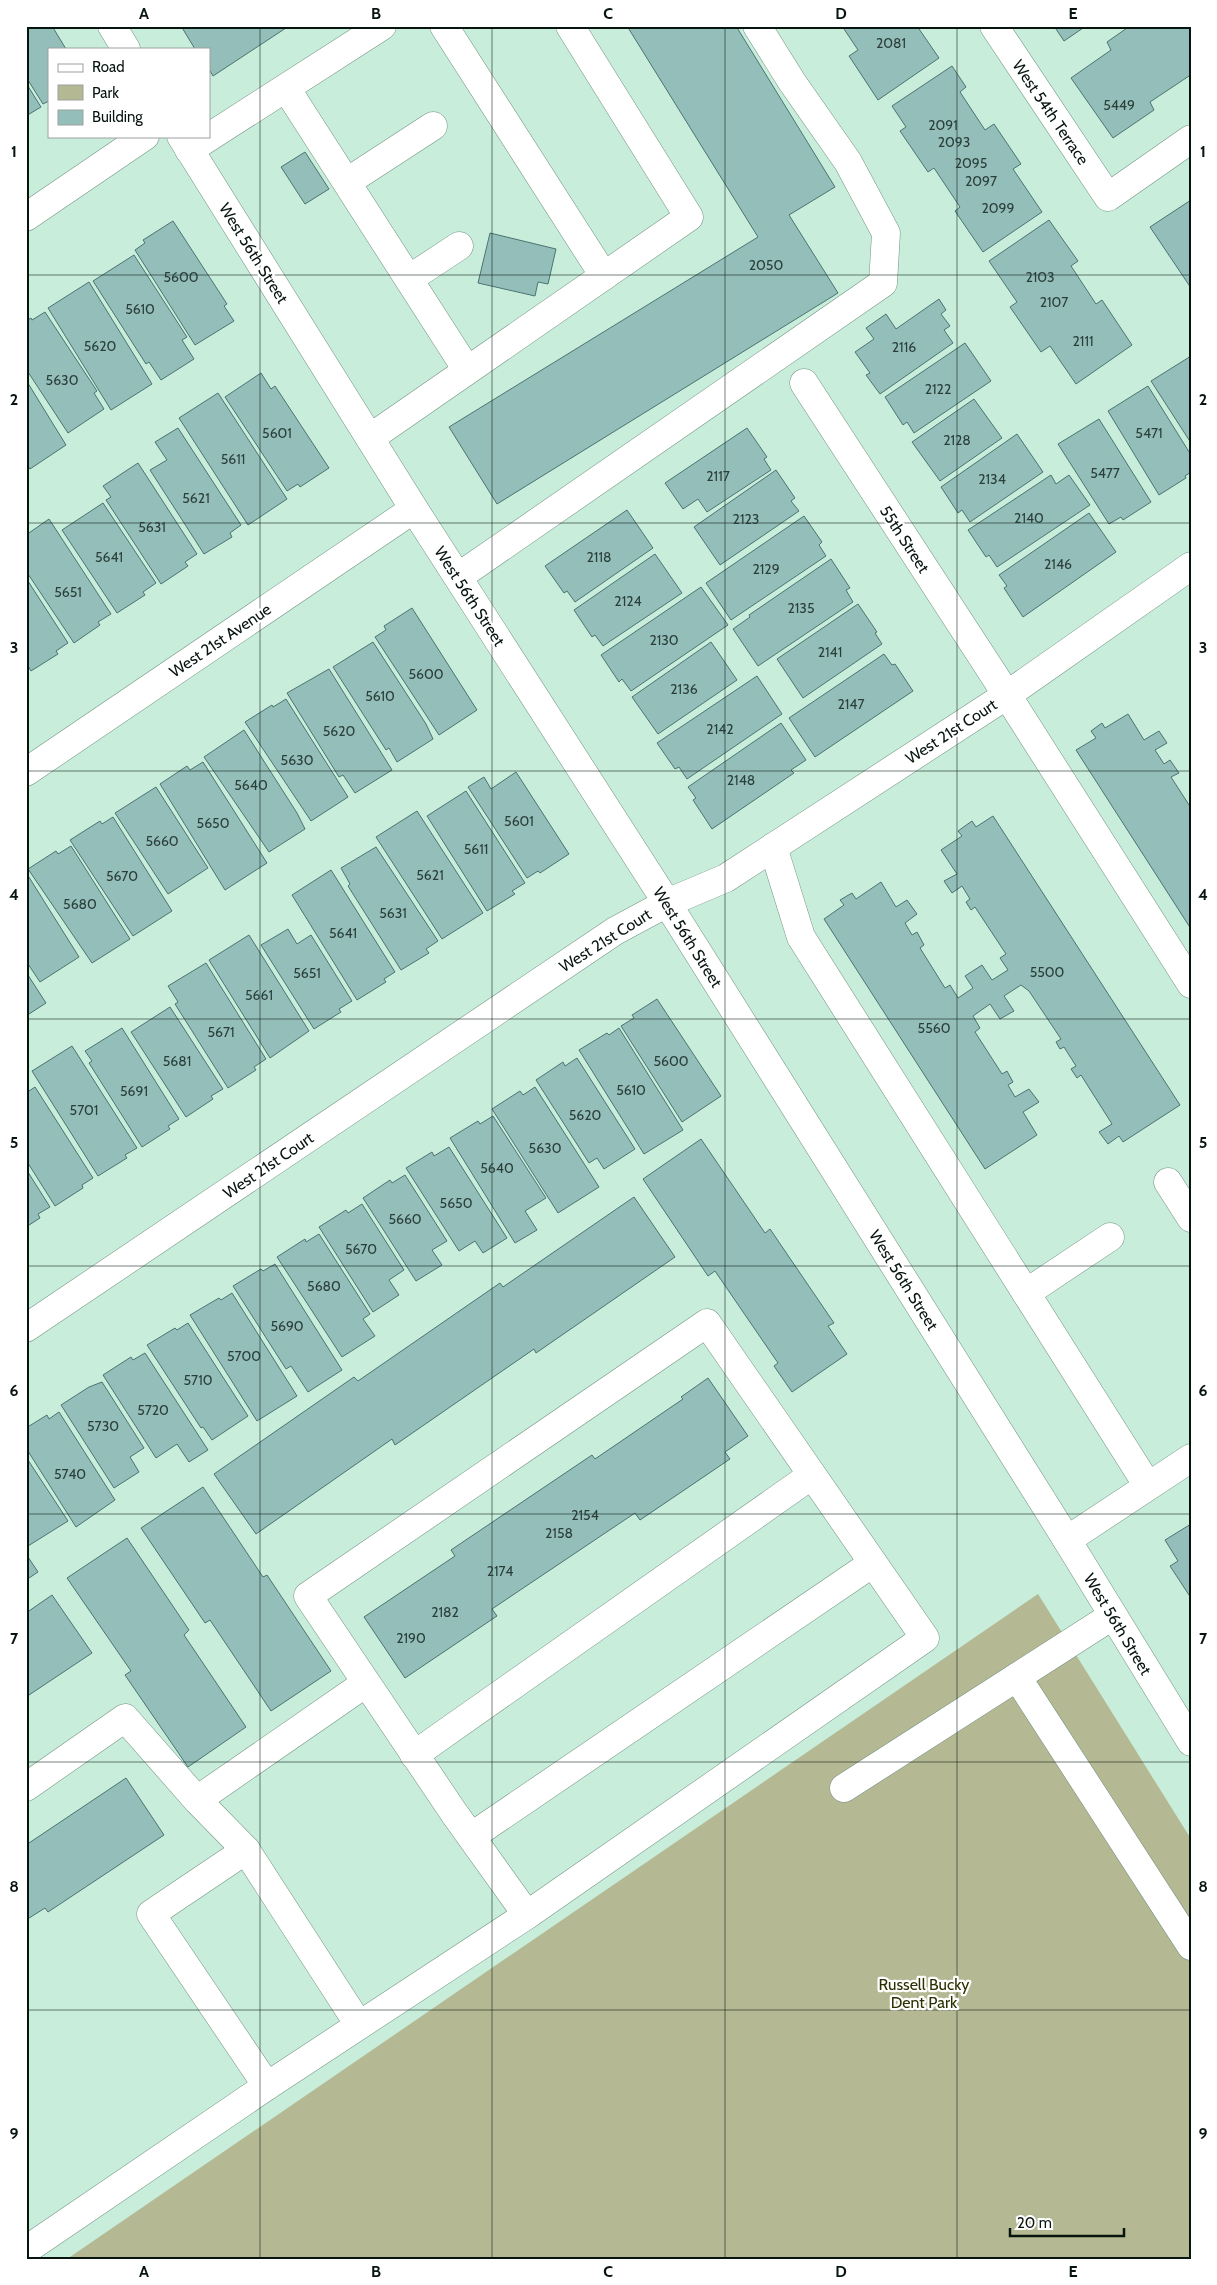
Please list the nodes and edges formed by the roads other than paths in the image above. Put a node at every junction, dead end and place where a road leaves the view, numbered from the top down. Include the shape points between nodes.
1 (112, 26) edge
2 (382, 26) edge
3 (444, 26) edge
4 (570, 26) edge
5 (757, 26) edge
6 (994, 26) edge
7 (125, 48) edge
8 (286, 88) junction
9 (433, 126) dead end
10 (210, 129) edge
11 (142, 138) edge
12 (1191, 139) edge
13 (185, 143) edge
14 (347, 182) junction
15 (26, 217) edge
16 (459, 246) dead end
17 (604, 276) junction
18 (409, 279) junction
19 (467, 370) junction
20 (804, 383) dead end
21 (370, 438) junction
22 (414, 509) junction
23 (1191, 566) edge
24 (458, 577) junction
25 (1007, 694) junction
26 (26, 772) edge
27 (774, 847) junction
28 (667, 903) junction
29 (1191, 984) edge
30 (1168, 1182) dead end
31 (1191, 1218) edge
32 (1110, 1237) dead end
33 (1026, 1293) junction
34 (26, 1328) edge
35 (1191, 1458) edge
36 (812, 1474) junction
37 (1148, 1486) junction
38 (1067, 1540) junction
39 (873, 1563) junction
40 (1112, 1616) junction
41 (1017, 1677) junction
42 (366, 1683) junction
43 (1191, 1742) edge
44 (414, 1754) junction
45 (26, 1786) edge
46 (844, 1788) dead end
47 (197, 1800) junction
48 (472, 1836) junction
49 (246, 1850) junction
50 (527, 1915) junction
51 (1191, 1946) edge
52 (359, 2025) junction
53 (267, 2086) junction
54 (26, 2250) edge

1 - 7 street
2 - 8 street
3 - 17 street
4 - 17 street via 689,217
5 - 24 street via 848,162 886,233 883,283
6 - 12 street, West 54th Terrace via 1108,197
8 - 10 street
8 - 14 street
9 - 14 street
11 - 15 street
13 - 21 street, West 56th Street
14 - 18 street
16 - 18 street
17 - 19 street
18 - 19 street
19 - 21 street
20 - 25 street, 55th Street
21 - 22 street, West 56th Street
22 - 24 street, West 56th Street
22 - 26 street, West 21st Avenue
23 - 25 street, West 21st Court
24 - 28 street, West 56th Street
25 - 27 street, West 21st Court
25 - 29 street, 55th Street
27 - 28 street, West 21st Court via 726,878
27 - 33 street via 801,937
28 - 34 street, West 21st Court via 615,931
28 - 38 street, West 56th Street
30 - 31 street
32 - 33 street
33 - 37 street
35 - 37 street
36 - 39 street
36 - 42 street via 706,1323 308,1596
36 - 44 street
37 - 38 street
38 - 40 street, West 56th Street
39 - 48 street
39 - 50 street via 925,1638
40 - 41 street
40 - 43 street, West 56th Street
41 - 46 street
41 - 51 street
42 - 44 street
42 - 47 street
44 - 48 street
45 - 47 street via 125,1718
47 - 49 street
48 - 50 street
49 - 52 street
49 - 53 street via 151,1914
50 - 52 street
52 - 53 street
53 - 54 street

